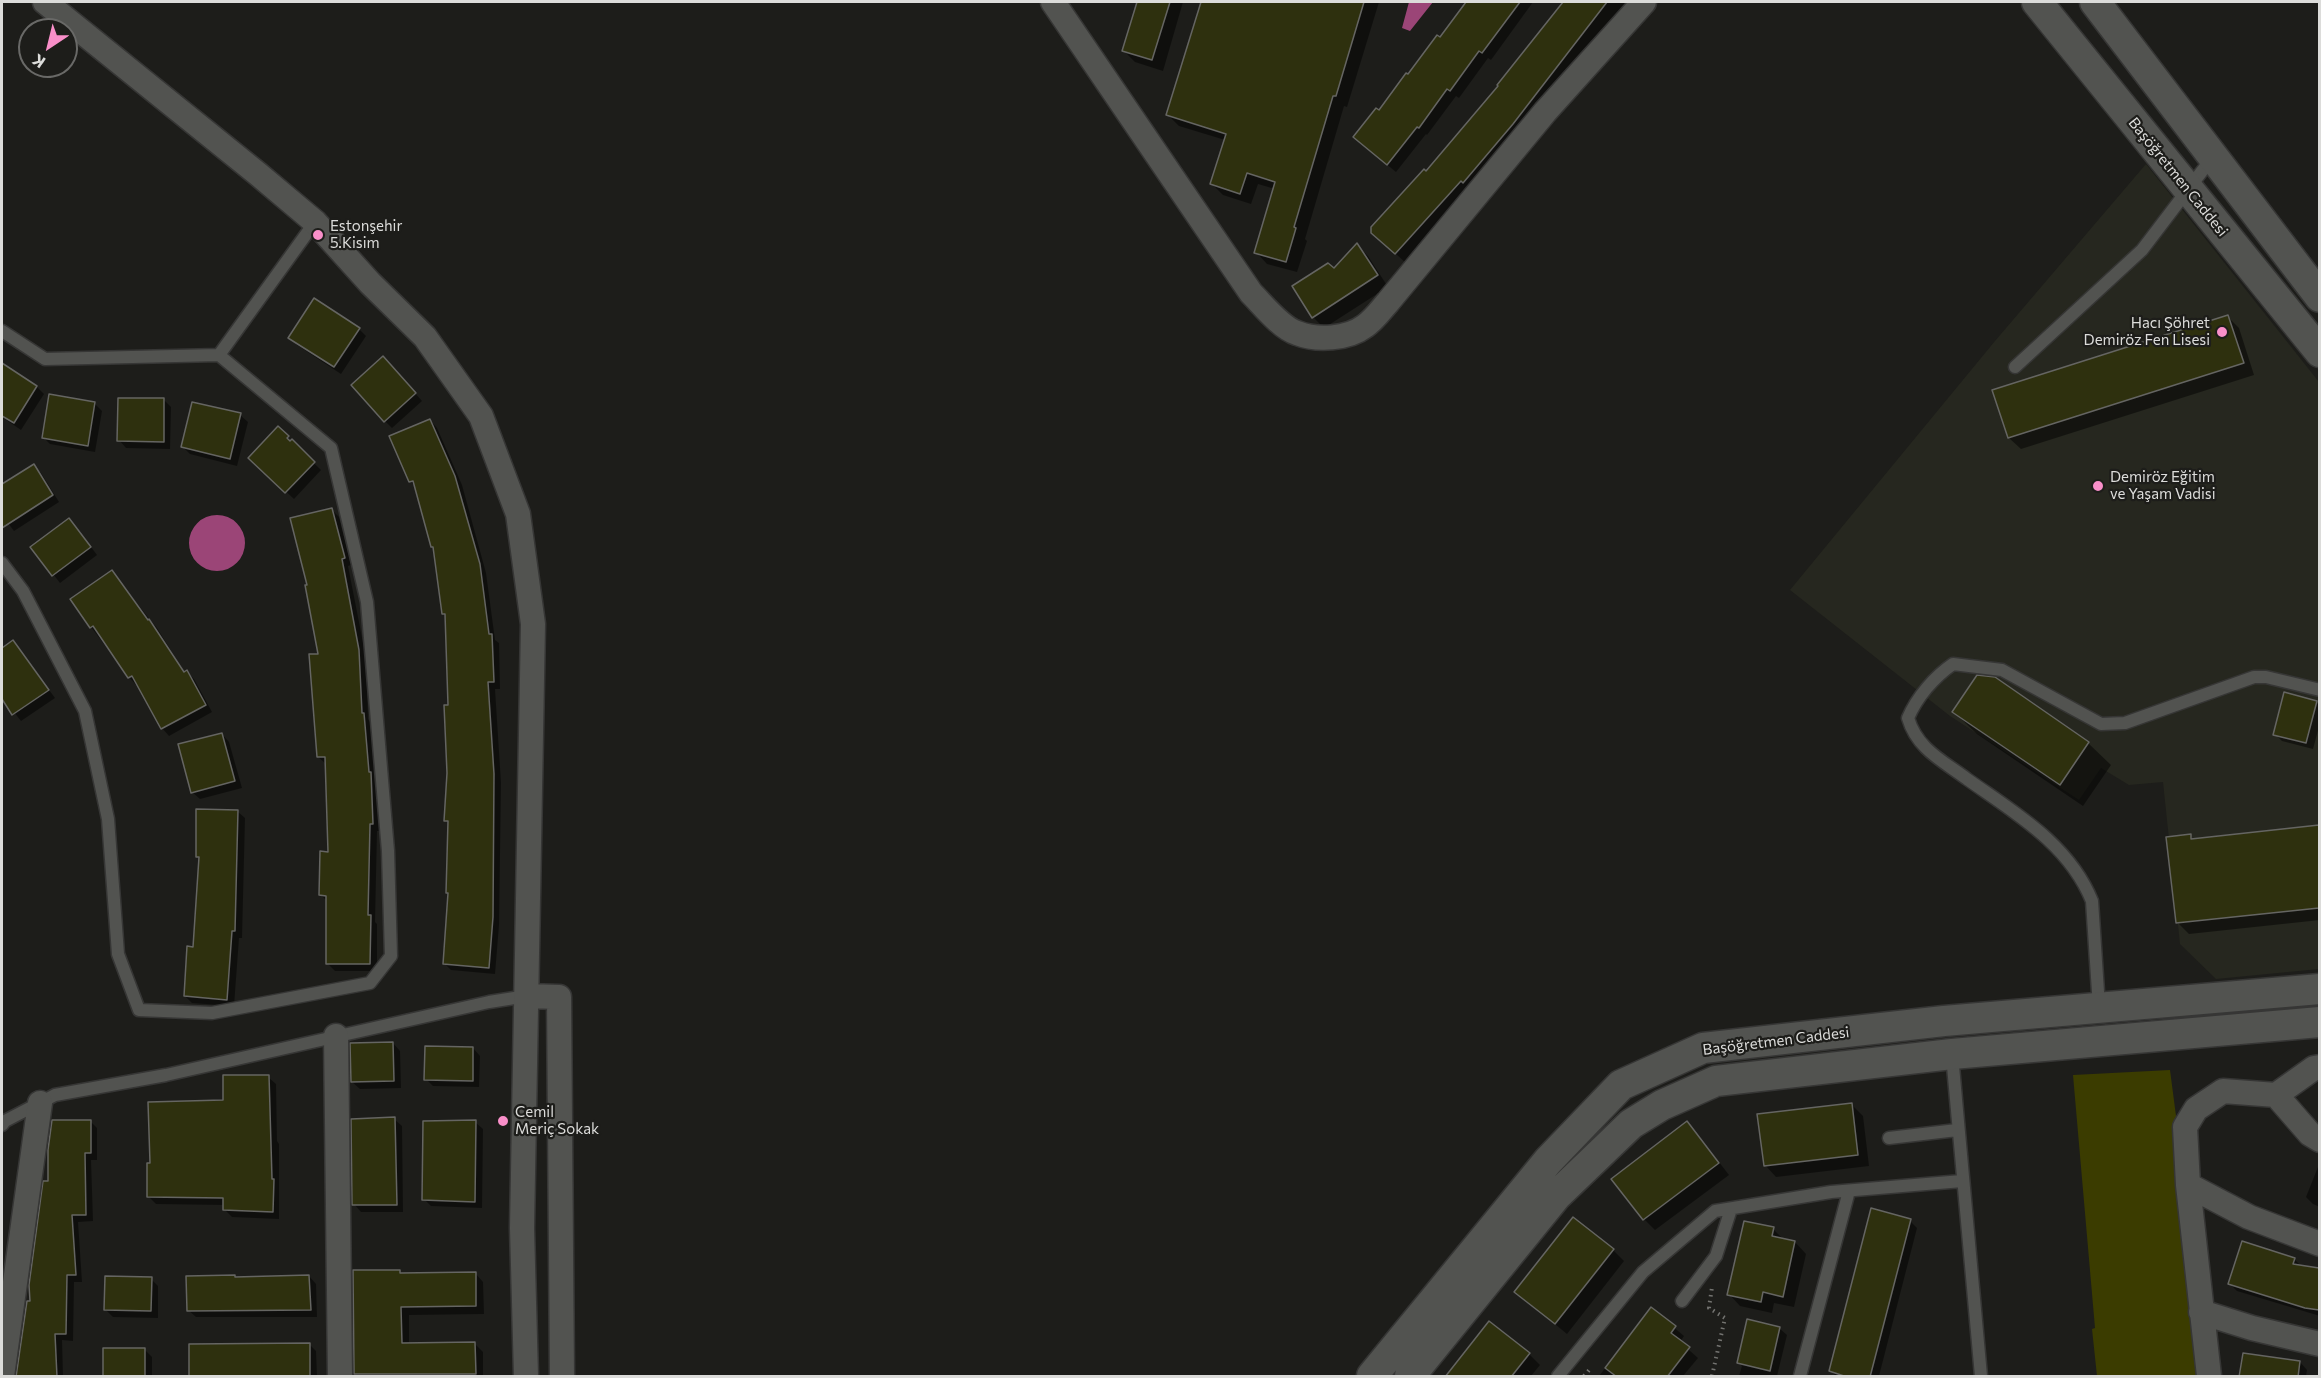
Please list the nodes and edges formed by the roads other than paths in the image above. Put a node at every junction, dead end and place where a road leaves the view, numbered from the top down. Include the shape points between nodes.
1 (45, 2) edge
2 (1053, 2) edge
3 (1644, 2) edge
4 (2037, 2) edge
5 (2095, 2) edge
6 (2213, 157) junction
7 (2189, 190) junction
8 (315, 222) junction
9 (2319, 297) edge
10 (2, 331) edge
11 (2319, 352) edge
12 (219, 355) junction
13 (2015, 367) dead end
14 (2, 563) edge
15 (2319, 690) edge
16 (2319, 989) edge
17 (527, 996) junction
18 (2099, 1008) junction
19 (2319, 1022) edge
20 (336, 1036) junction
21 (1952, 1054) junction
22 (2319, 1067) edge
23 (2276, 1095) junction
24 (40, 1103) junction
25 (2, 1125) edge
26 (1957, 1130) junction
27 (1889, 1138) dead end
28 (2319, 1140) edge
29 (1962, 1180) junction
30 (2188, 1185) junction
31 (1849, 1191) junction
32 (1731, 1209) junction
33 (2319, 1244) edge
34 (1682, 1301) dead end
35 (2201, 1312) junction
36 (2319, 1344) edge
37 (2, 1377) edge
38 (340, 1377) edge
39 (526, 1377) edge
40 (562, 1377) edge
41 (1372, 1377) edge
42 (1410, 1377) edge
43 (1558, 1377) edge
44 (1800, 1377) edge
45 (1981, 1377) edge
46 (2209, 1377) edge

1 - 8 street
2 - 3 street via 1251,292 1296,333 1320,338 1342,336 1365,327 1545,112
4 - 7 street, Başöğretmen Caddesi
5 - 6 street
6 - 7 lane
6 - 9 street
7 - 11 street, Başöğretmen Caddesi
7 - 13 lane via 2142,250
8 - 12 lane
8 - 17 street via 425,337 481,416 518,514 533,624
10 - 12 lane via 45,359
12 - 14 lane via 331,448 367,602 388,851 391,956 370,983 212,1013 139,1010 118,954 108,819 85,711 23,591
15 - 18 lane via 2254,677 2125,723 2101,724 2002,670 1953,664 1914,704 1908,718 1912,734 1927,750 2034,826 2071,862 2091,901
16 - 18 street, Başöğretmen Caddesi
17 - 20 lane
17 - 39 street via 522,1228
17 - 40 street via 559,998
18 - 41 street, Başöğretmen Caddesi via 1702,1048 1621,1085 1548,1161
19 - 21 street
20 - 24 lane via 166,1075 55,1095
20 - 38 street
21 - 26 lane
21 - 42 street via 1716,1081 1662,1105 1631,1124 1556,1196
22 - 23 street
23 - 28 street
23 - 30 street via 2223,1091 2196,1109 2185,1127
24 - 25 lane
24 - 37 street
26 - 27 lane
26 - 29 lane
29 - 31 lane
29 - 45 lane
30 - 33 street via 2249,1217
30 - 35 street
31 - 32 lane
31 - 44 lane
32 - 34 lane via 1716,1256
32 - 43 lane via 1715,1211 1643,1272
35 - 36 street
35 - 46 street

